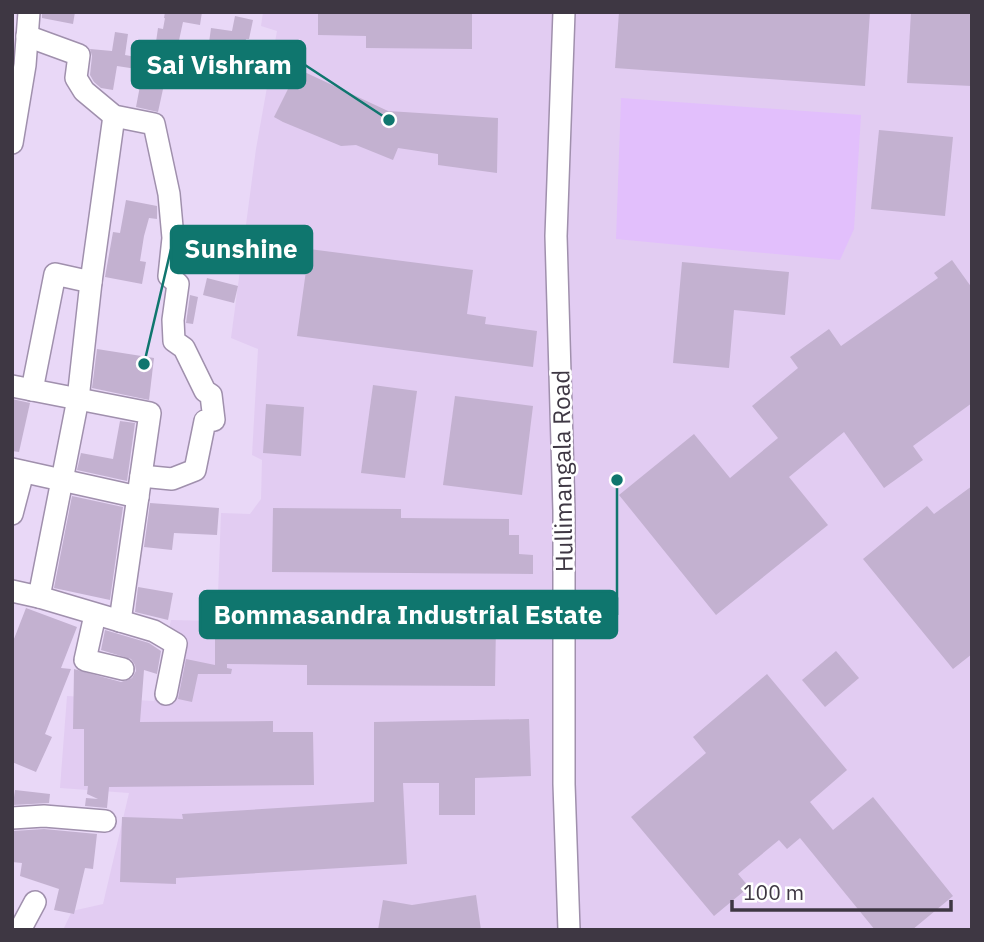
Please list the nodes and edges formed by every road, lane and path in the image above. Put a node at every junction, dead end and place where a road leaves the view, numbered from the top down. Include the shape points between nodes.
1 (29, 12) edge
2 (564, 12) edge
3 (27, 36) junction
4 (114, 116) junction
5 (12, 143) edge
6 (91, 282) junction
7 (22, 388) edge
8 (78, 398) junction
9 (17, 470) edge
10 (64, 480) junction
11 (140, 487) junction
12 (12, 514) edge
13 (12, 591) edge
14 (40, 597) junction
15 (96, 615) junction
16 (120, 621) junction
17 (123, 669) dead end
18 (166, 694) dead end
19 (12, 818) edge
20 (105, 821) dead end
21 (35, 902) dead end
22 (20, 930) edge
23 (569, 930) edge

1 - 3 street
2 - 23 street, Hullimangala Road via 556,236
3 - 4 street via 79,55 76,78 84,91
3 - 5 street
4 - 6 street
4 - 11 street via 154,124 169,194 173,238 169,276 178,284 174,341 184,348 211,395 214,420 205,421 195,470
6 - 7 street via 55,274
6 - 8 street
7 - 8 street
8 - 10 street
8 - 11 street via 150,412
9 - 10 street
9 - 12 street
10 - 11 street
10 - 14 street
11 - 16 street
13 - 14 street
14 - 15 street
15 - 16 street
15 - 17 street via 85,660
16 - 18 street via 154,631 176,644
19 - 20 street
21 - 22 street

